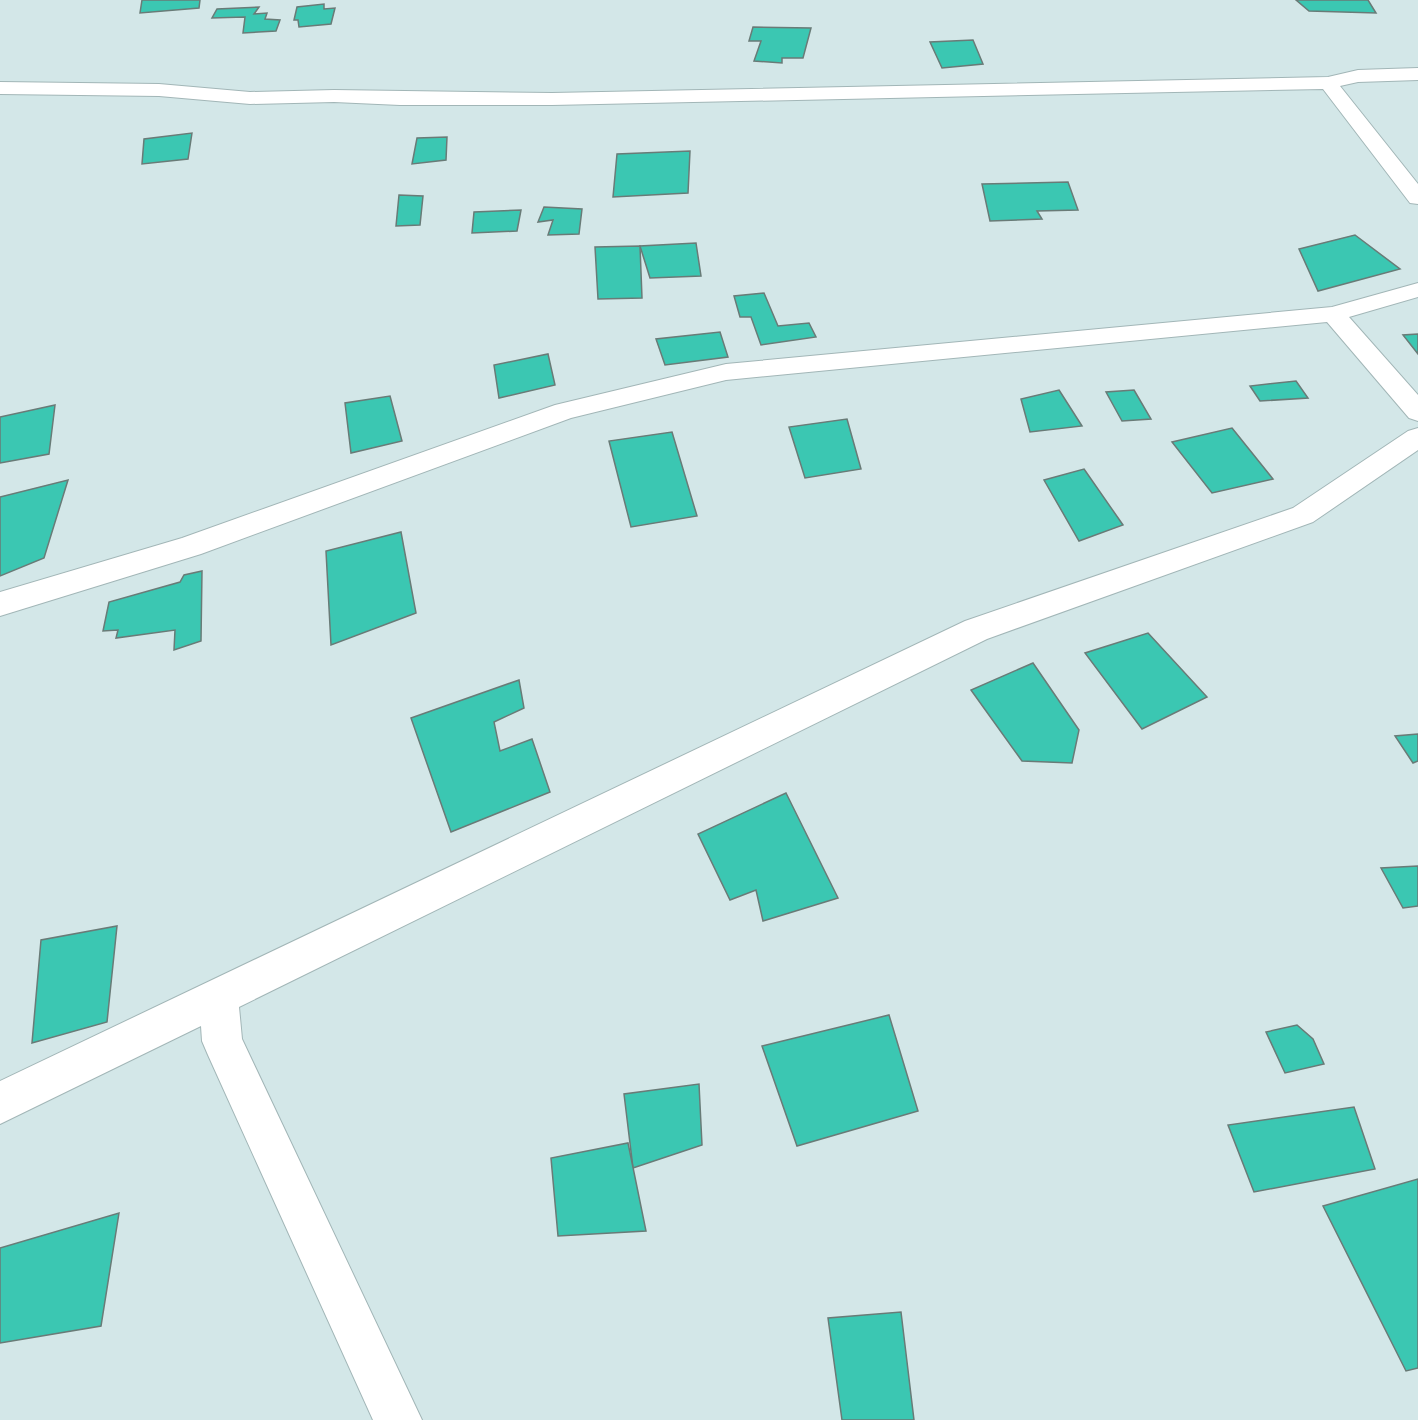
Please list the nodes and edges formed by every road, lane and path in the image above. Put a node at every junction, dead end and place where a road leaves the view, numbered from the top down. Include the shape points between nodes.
1 (1418, 74) edge
2 (1328, 83) junction
3 (0, 88) edge
4 (1418, 198) edge
5 (1418, 290) edge
6 (1333, 314) junction
7 (1418, 412) edge
8 (1418, 437) edge
9 (0, 604) edge
10 (218, 996) junction
11 (0, 1103) edge
12 (398, 1420) edge

1 - 2 street via 1358,76
2 - 3 street via 552,99 250,98 159,90
2 - 4 street
5 - 6 street
6 - 7 street
6 - 9 street via 726,372 564,411 191,546
8 - 10 street via 1303,515 976,630
10 - 11 street
10 - 12 street via 222,1041

